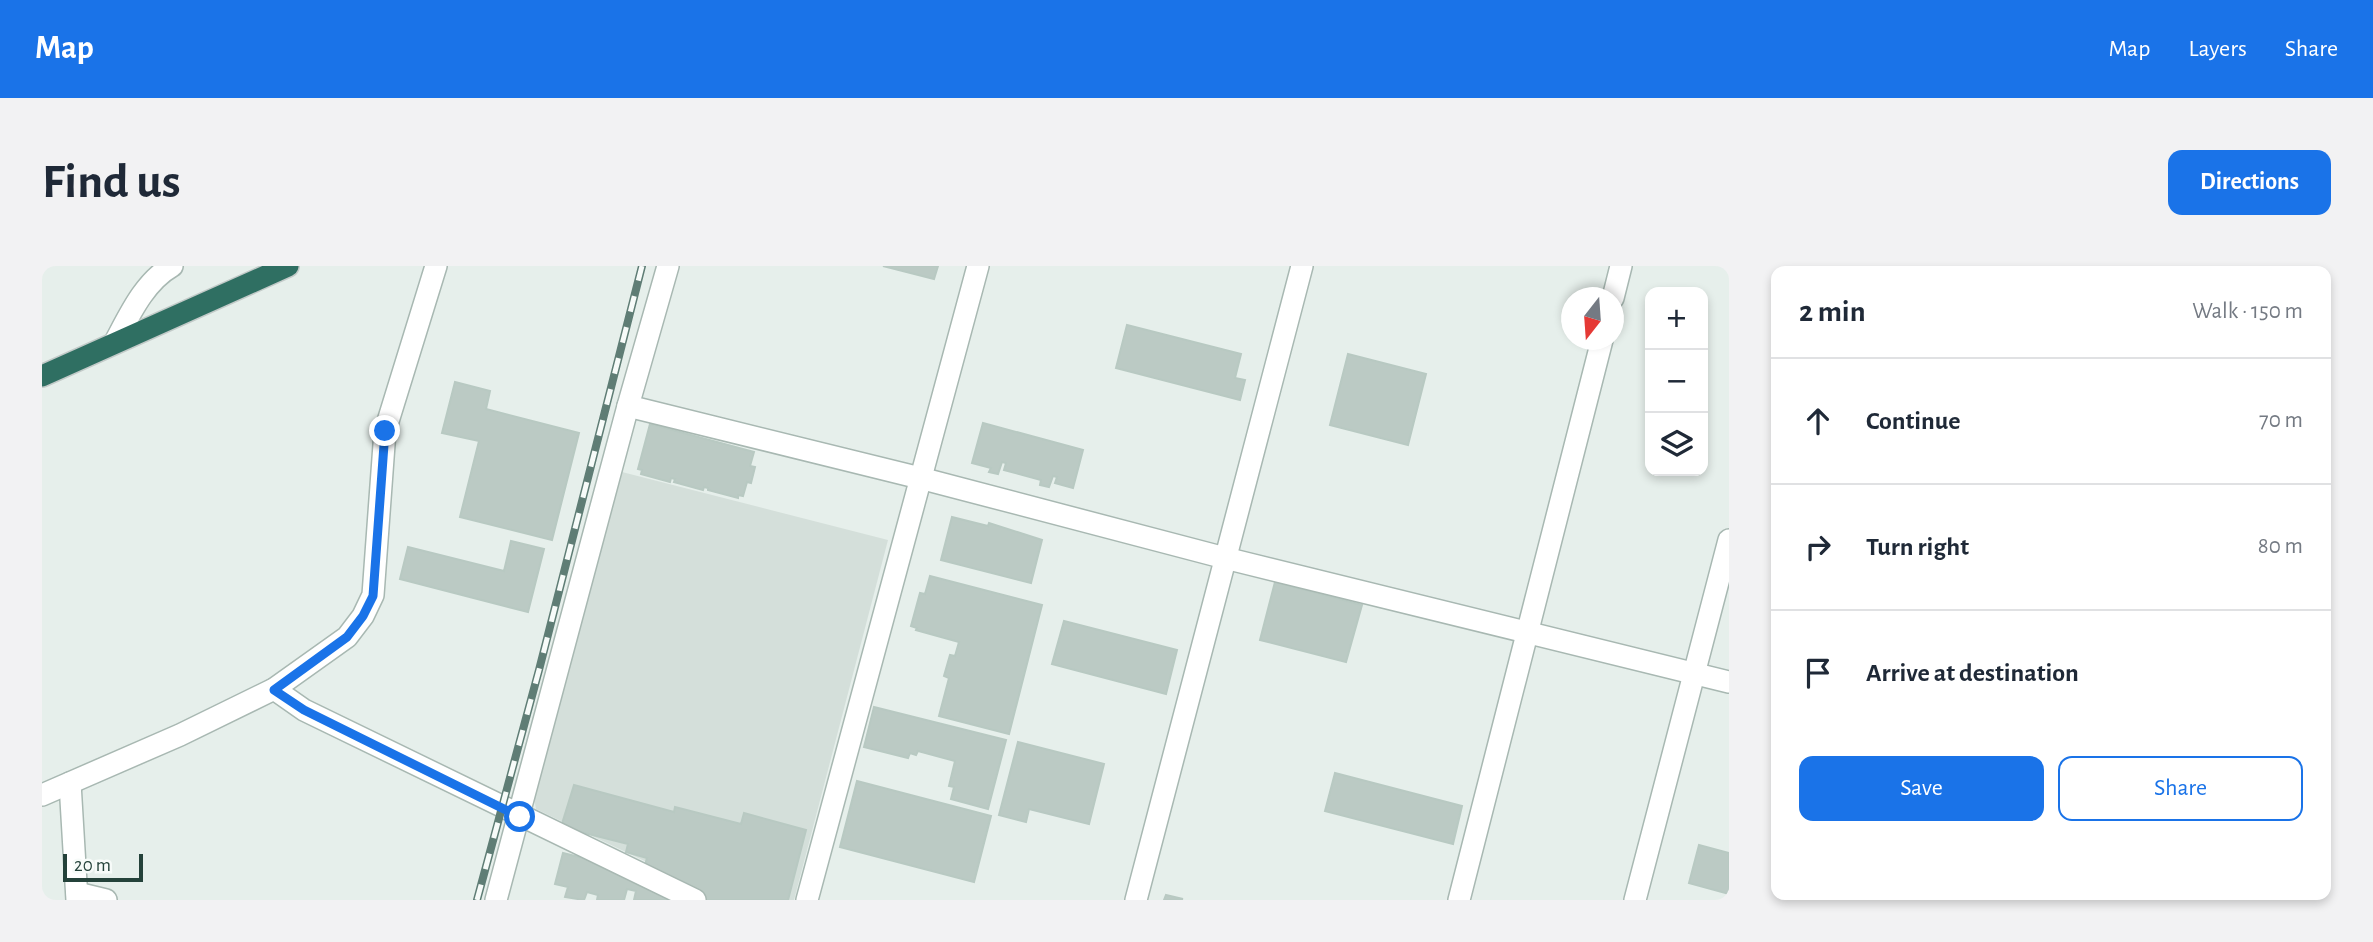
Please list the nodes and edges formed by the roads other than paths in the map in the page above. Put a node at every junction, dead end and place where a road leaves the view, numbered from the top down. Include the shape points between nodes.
1 (172, 266) edge
2 (288, 266) edge
3 (436, 266) edge
4 (668, 266) edge
5 (978, 266) edge
6 (1302, 266) edge
7 (1621, 266) edge
8 (1616, 287) edge
9 (115, 342) junction
10 (1599, 350) edge
11 (42, 376) edge
12 (628, 406) junction
13 (920, 478) junction
14 (1729, 540) edge
15 (1225, 558) junction
16 (1528, 632) junction
17 (1694, 673) junction
18 (1729, 682) edge
19 (274, 690) junction
20 (70, 783) junction
21 (42, 794) edge
22 (520, 817) junction
23 (77, 896) edge
24 (106, 900) edge
25 (496, 900) edge
26 (695, 900) edge
27 (807, 900) edge
28 (1136, 900) edge
29 (1459, 900) edge
30 (1635, 900) edge

1 - 9 street via 137,302
2 - 9 highway
3 - 19 street via 385,431 373,596 347,637
4 - 12 street
5 - 13 street
6 - 15 street
7 - 8 street
9 - 11 highway
10 - 16 street
12 - 13 street
12 - 22 street
13 - 15 street
13 - 27 street
14 - 17 street
15 - 16 street
15 - 28 street
16 - 17 street
16 - 29 street
17 - 18 street
17 - 30 street
19 - 20 street
19 - 22 street via 304,710
20 - 21 street
20 - 23 street
22 - 25 street
22 - 26 street
23 - 24 street

